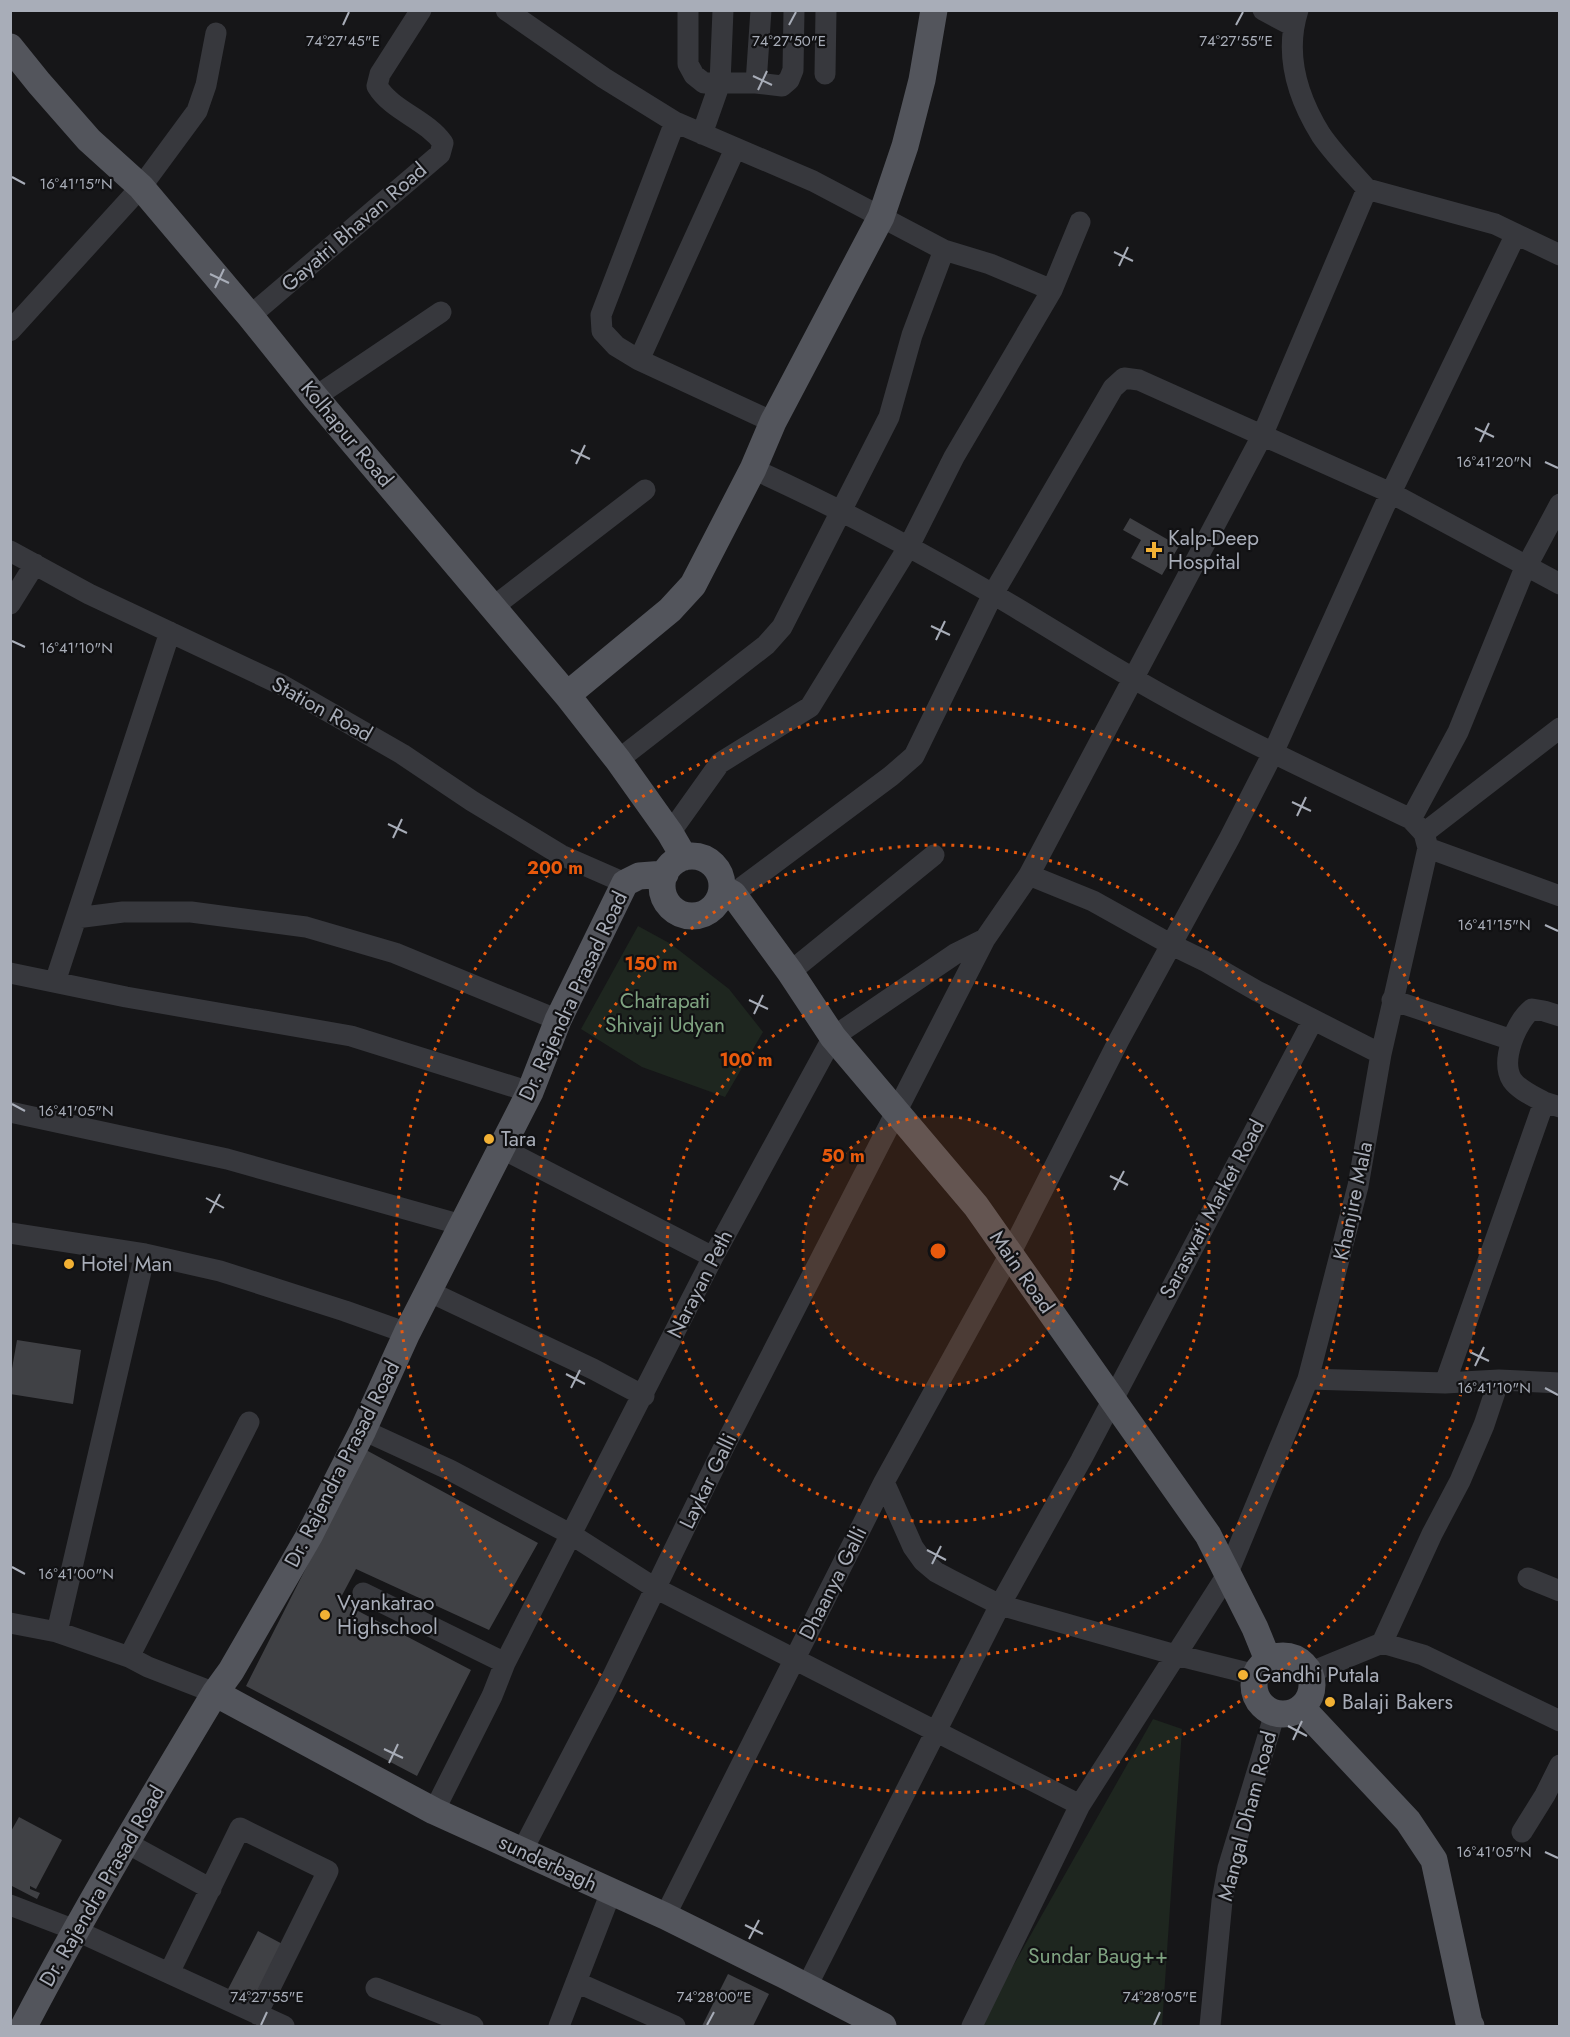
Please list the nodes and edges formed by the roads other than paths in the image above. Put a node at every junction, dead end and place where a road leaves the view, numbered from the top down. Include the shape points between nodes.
1 (421, 10) edge
2 (507, 10) edge
3 (688, 10) edge
4 (723, 10) edge
5 (761, 10) edge
6 (794, 10) edge
7 (826, 10) edge
8 (934, 10) edge
9 (1263, 10) edge
10 (1296, 18) edge
11 (216, 33) dead end
12 (10, 47) edge
13 (825, 74) dead end
14 (720, 83) junction
15 (756, 83) junction
16 (675, 122) junction
17 (702, 134) junction
18 (735, 148) junction
19 (141, 187) junction
20 (1367, 189) junction
21 (880, 217) junction
22 (1080, 222) dead end
23 (1516, 234) junction
24 (944, 250) junction
25 (1560, 255) edge
26 (1052, 290) junction
27 (441, 312) dead end
28 (250, 316) junction
29 (10, 331) edge
30 (639, 360) junction
31 (315, 397) junction
32 (773, 422) junction
33 (1262, 436) junction
34 (753, 469) junction
35 (645, 490) dead end
36 (1391, 494) junction
37 (1560, 504) edge
38 (841, 511) junction
39 (909, 546) junction
40 (10, 551) edge
41 (35, 564) junction
42 (1527, 567) junction
43 (1560, 584) edge
44 (993, 594) junction
45 (10, 604) edge
46 (493, 607) junction
47 (170, 632) junction
48 (1133, 678) junction
49 (567, 695) junction
50 (1560, 728) edge
51 (1273, 753) junction
52 (618, 760) junction
53 (670, 833) junction
54 (1421, 833) junction
55 (934, 855) dead end
56 (675, 866) junction
57 (1029, 875) junction
58 (625, 883) junction
59 (732, 896) junction
60 (1560, 896) edge
61 (76, 918) junction
62 (985, 939) junction
63 (1170, 944) junction
64 (790, 972) junction
65 (10, 973) edge
66 (55, 982) junction
67 (1392, 1000) junction
68 (1560, 1016) edge
69 (558, 1020) junction
70 (1313, 1020) junction
71 (833, 1036) junction
72 (1512, 1040) junction
73 (1381, 1054) junction
74 (530, 1092) junction
75 (1552, 1105) edge
76 (10, 1112) edge
77 (897, 1113) junction
78 (501, 1148) junction
79 (462, 1225) junction
80 (10, 1233) edge
81 (146, 1254) junction
82 (1010, 1254) junction
83 (713, 1257) junction
84 (428, 1291) junction
85 (406, 1333) junction
86 (1308, 1379) junction
87 (1498, 1380) junction
88 (1445, 1383) junction
89 (1560, 1383) edge
90 (644, 1396) junction
91 (1112, 1398) junction
92 (249, 1422) dead end
93 (363, 1430) junction
94 (884, 1482) junction
95 (572, 1534) junction
96 (1227, 1575) junction
97 (1528, 1578) dead end
98 (655, 1588) junction
99 (1560, 1591) edge
100 (363, 1593) dead end
101 (1000, 1605) junction
102 (10, 1623) edge
103 (57, 1632) junction
104 (1382, 1643) junction
105 (1176, 1655) junction
106 (129, 1657) junction
107 (795, 1658) junction
108 (506, 1663) junction
109 (1262, 1668) junction
110 (1309, 1673) junction
111 (215, 1693) junction
112 (1302, 1708) junction
113 (1275, 1713) junction
114 (1560, 1721) edge
115 (935, 1732) junction
116 (1560, 1765) edge
117 (1080, 1805) junction
118 (434, 1811) junction
119 (1522, 1832) dead end
120 (125, 1842) junction
121 (522, 1851) junction
122 (211, 1888) junction
123 (611, 1892) junction
124 (10, 1905) edge
125 (664, 1916) junction
126 (75, 1930) junction
127 (169, 1973) junction
128 (576, 1982) junction
129 (807, 1986) junction
130 (376, 1988) dead end
131 (256, 2014) junction
132 (24, 2026) edge
133 (284, 2026) edge
134 (473, 2026) edge
135 (559, 2026) edge
136 (675, 2026) edge
137 (883, 2026) edge
138 (972, 2026) edge
139 (1210, 2026) edge
140 (1471, 2026) edge

1 - 28 street, Gayatri Bhavan Road via 380,74 377,86 383,96 436,134 443,143 440,153
2 - 16 street
3 - 14 street via 688,64 693,75 704,82
4 - 14 street
5 - 15 street
6 - 15 street via 793,70 789,80 782,86
7 - 13 street
8 - 21 main road via 905,146
9 - 10 street
10 - 20 street via 1292,64 1302,99 1322,136
11 - 19 street via 197,111
12 - 19 main road, Kolhapur Road via 89,140
14 - 15 street
14 - 17 street
16 - 17 street
16 - 30 street via 601,315 602,331 616,346
17 - 18 street
18 - 21 street via 813,181
18 - 30 street
19 - 28 main road, Kolhapur Road
19 - 29 street
20 - 23 street via 1495,224
20 - 33 street, Laykar Galli
21 - 24 street
21 - 32 main road
22 - 26 street
23 - 25 street
23 - 36 street, Dhaanya Galli
24 - 26 street
24 - 38 street via 912,335 889,417
26 - 39 street via 954,457
27 - 31 street
28 - 31 main road, Kolhapur Road
30 - 32 street
31 - 46 main road, Kolhapur Road
32 - 34 main road
33 - 36 street
33 - 44 street via 1139,380 1124,378 1113,388
33 - 48 street, Laykar Galli
34 - 38 street
34 - 49 main road via 693,585 670,610
35 - 46 street
36 - 42 street
36 - 51 street, Dhaanya Galli
37 - 42 street, Khanjire Mala
38 - 39 street
38 - 52 street via 782,627 766,645
39 - 44 street
39 - 53 street via 810,707 720,763
40 - 41 street, Station Road
41 - 45 street
41 - 47 street, Station Road
42 - 43 street
42 - 54 street, Khanjire Mala via 1458,732
44 - 48 street
44 - 59 street via 914,756
46 - 49 main road, Kolhapur Road
47 - 58 street, Station Road via 282,685 402,754 561,855
47 - 61 street
48 - 51 street
48 - 57 street, Laykar Galli
49 - 52 main road, Kolhapur Road
50 - 54 street
51 - 54 street
51 - 63 street, Dhaanya Galli
52 - 53 main road, Kolhapur Road
53 - 56 main road, Kolhapur Road
54 - 60 street
54 - 67 street, Khanjire Mala
55 - 64 street
56 - 58 main road
56 - 59 main road via 701,858 708,861
56 - 59 main road via 663,882 665,899 685,915 710,910
57 - 62 street, Laykar Galli
57 - 63 street via 1093,901
58 - 69 main road, Dr. Rajendra Prasad Road
59 - 64 main road, Main Road
61 - 66 street
61 - 69 street via 123,912 191,912 306,927 395,953
62 - 71 street via 955,954
62 - 77 street, Laykar Galli
63 - 70 street
63 - 82 street, Dhaanya Galli
64 - 71 main road, Main Road
65 - 66 street
66 - 74 street via 351,1036
67 - 72 street
67 - 73 street, Khanjire Mala
68 - 72 street via 1532,1010 1524,1016
69 - 74 main road, Dr. Rajendra Prasad Road
70 - 73 street
70 - 91 street, Saraswati Market Road
71 - 77 main road, Main Road
71 - 83 street, Narayan Peth
72 - 75 street via 1508,1065 1511,1078 1521,1089
73 - 86 street, Khanjire Mala via 1358,1186
74 - 78 main road, Dr. Rajendra Prasad Road
75 - 88 street
76 - 79 street via 227,1159
77 - 82 main road, Main Road via 976,1206
77 - 98 street, Laykar Galli
78 - 79 main road, Dr. Rajendra Prasad Road
78 - 83 street
79 - 84 main road, Dr. Rajendra Prasad Road
80 - 81 street
81 - 85 street via 220,1271
81 - 103 street
82 - 91 main road, Main Road
82 - 94 street, Dhaanya Galli
83 - 90 street, Narayan Peth
84 - 85 main road, Dr. Rajendra Prasad Road
84 - 90 street
85 - 93 main road, Dr. Rajendra Prasad Road
86 - 88 street
86 - 96 street, Khanjire Mala
87 - 88 street
87 - 89 street
87 - 104 street via 1460,1481
90 - 95 street, Narayan Peth
91 - 96 main road, Main Road via 1208,1535
91 - 101 street, Saraswati Market Road
92 - 106 street
93 - 95 street
93 - 111 main road, Dr. Rajendra Prasad Road via 309,1536
94 - 101 street via 923,1561 936,1572
94 - 107 street, Dhaanya Galli
95 - 98 street
95 - 108 street, Narayan Peth
96 - 105 street, Khanjire Mala
96 - 109 main road, Main Road via 1255,1628
97 - 99 street
98 - 107 street
98 - 121 street, Laykar Galli
100 - 108 street
101 - 105 street
101 - 115 street, Saraswati Market Road
102 - 103 street
103 - 106 street
104 - 110 street
104 - 114 street via 1423,1655
105 - 109 street
105 - 117 street, Khanjire Mala
106 - 111 street
107 - 115 street
107 - 125 street, Dhaanya Galli
108 - 118 street, Narayan Peth
109 - 110 main road via 1287,1656 1304,1665
109 - 113 main road via 1254,1684 1255,1694 1266,1709
110 - 112 main road via 1311,1692
111 - 118 main road, sunderbagh
111 - 120 main road, Dr. Rajendra Prasad Road
112 - 113 main road
112 - 140 main road via 1408,1821 1434,1860
113 - 139 street, Mangal Dham Road via 1228,1868
115 - 117 street
115 - 129 street, Saraswati Market Road
116 - 119 street
117 - 138 street, Khanjire Mala
118 - 121 main road, sunderbagh
120 - 122 street
120 - 126 main road, Dr. Rajendra Prasad Road
121 - 123 main road, sunderbagh
122 - 127 street
122 - 131 street via 240,1828 328,1871
123 - 125 main road, sunderbagh
123 - 128 street
124 - 126 street
125 - 129 main road, sunderbagh
126 - 127 street
126 - 132 main road, Dr. Rajendra Prasad Road
127 - 131 street
128 - 135 street
128 - 136 street
129 - 137 main road, sunderbagh
130 - 134 street
131 - 133 street

